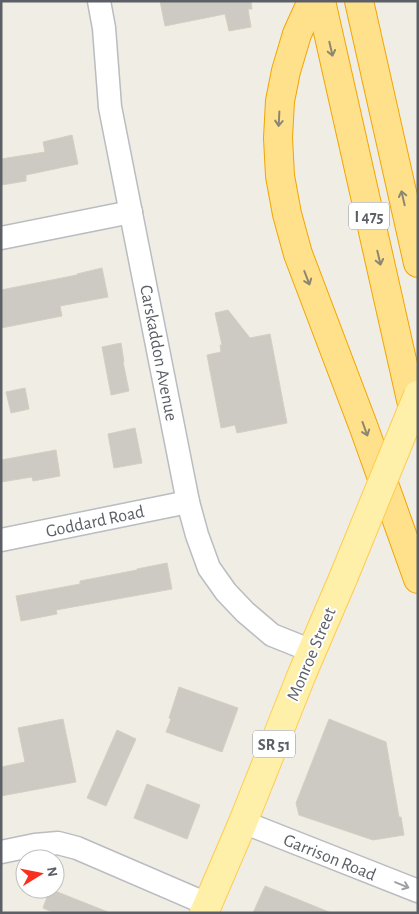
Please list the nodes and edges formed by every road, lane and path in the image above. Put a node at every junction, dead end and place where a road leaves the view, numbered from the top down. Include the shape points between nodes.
1 (99, 1) edge
2 (312, 1) edge
3 (321, 1) edge
4 (359, 1) edge
5 (131, 212) junction
6 (1, 238) edge
7 (418, 263) edge
8 (418, 395) edge
9 (418, 430) edge
10 (188, 502) junction
11 (1, 540) edge
12 (418, 579) edge
13 (312, 651) junction
14 (243, 822) junction
15 (1, 852) edge
16 (418, 891) edge
17 (205, 909) edge

1 - 5 street, Carskaddon Avenue via 110,107
2 -> 12 highway via 297,34 280,101 280,176 298,254
3 -> 9 highway, I 475
7 -> 4 highway, I 475
5 - 6 street
5 - 10 street, Carskaddon Avenue
8 - 13 main road, Monroe Street / SR 51, bridge
10 - 11 street, Goddard Road
10 - 13 street, Carskaddon Avenue via 209,568 226,592 272,635
13 - 14 main road, Monroe Street / SR 51
14 -> 16 street, Garrison Road
14 - 17 main road, Monroe Street / SR 51
15 - 17 street via 36,845 58,844 77,848

